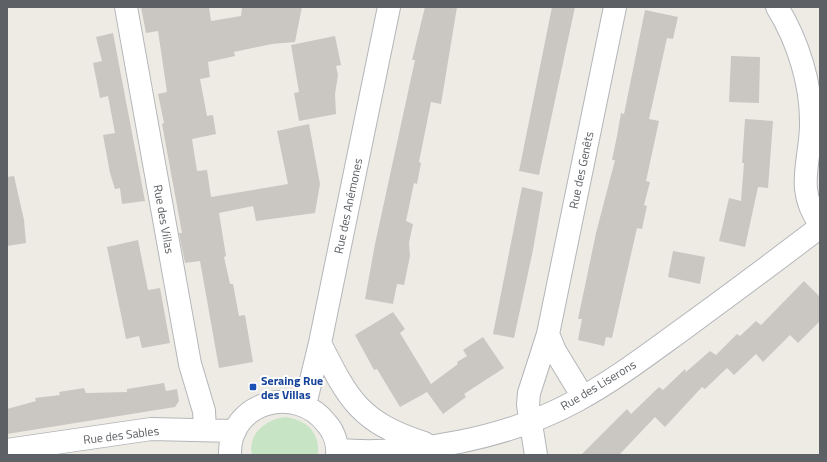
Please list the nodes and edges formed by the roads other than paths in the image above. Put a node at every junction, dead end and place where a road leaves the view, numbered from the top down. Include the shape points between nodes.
1 (126, 7) edge
2 (390, 7) edge
3 (615, 7) edge
4 (777, 7) edge
5 (816, 134) edge
6 (820, 224) edge
7 (820, 227) edge
8 (548, 334) junction
9 (320, 344) junction
10 (583, 397) junction
11 (305, 405) junction
12 (530, 422) junction
13 (205, 430) junction
14 (235, 431) junction
15 (430, 446) junction
16 (7, 450) edge
17 (338, 452) edge
18 (230, 455) edge
19 (536, 455) edge

1 - 13 street, Rue des Villas via 190,364 204,411
2 - 9 street, Rue des Anémones
3 - 8 street, Rue des Genêts
4 - 5 street via 791,34 803,69
5 - 6 street via 805,173 805,192
7 - 10 street, Rue des Liserons via 630,368
8 - 10 street via 555,351
8 - 12 street, Rue des Genêts via 529,393
9 - 11 street, Rue des Anémones
9 - 15 street via 341,386 362,411 385,428
10 - 12 street, Rue des Liserons
11 - 14 street via 289,401 257,407 244,418
11 - 17 street via 321,416 332,431
12 - 15 street, Rue des Liserons via 478,437
12 - 19 street, Rue des Genêts
13 - 14 street, Rue des Sables
13 - 16 street, Rue des Sables via 151,429
14 - 18 street
15 - 17 street, Rue des Liserons

